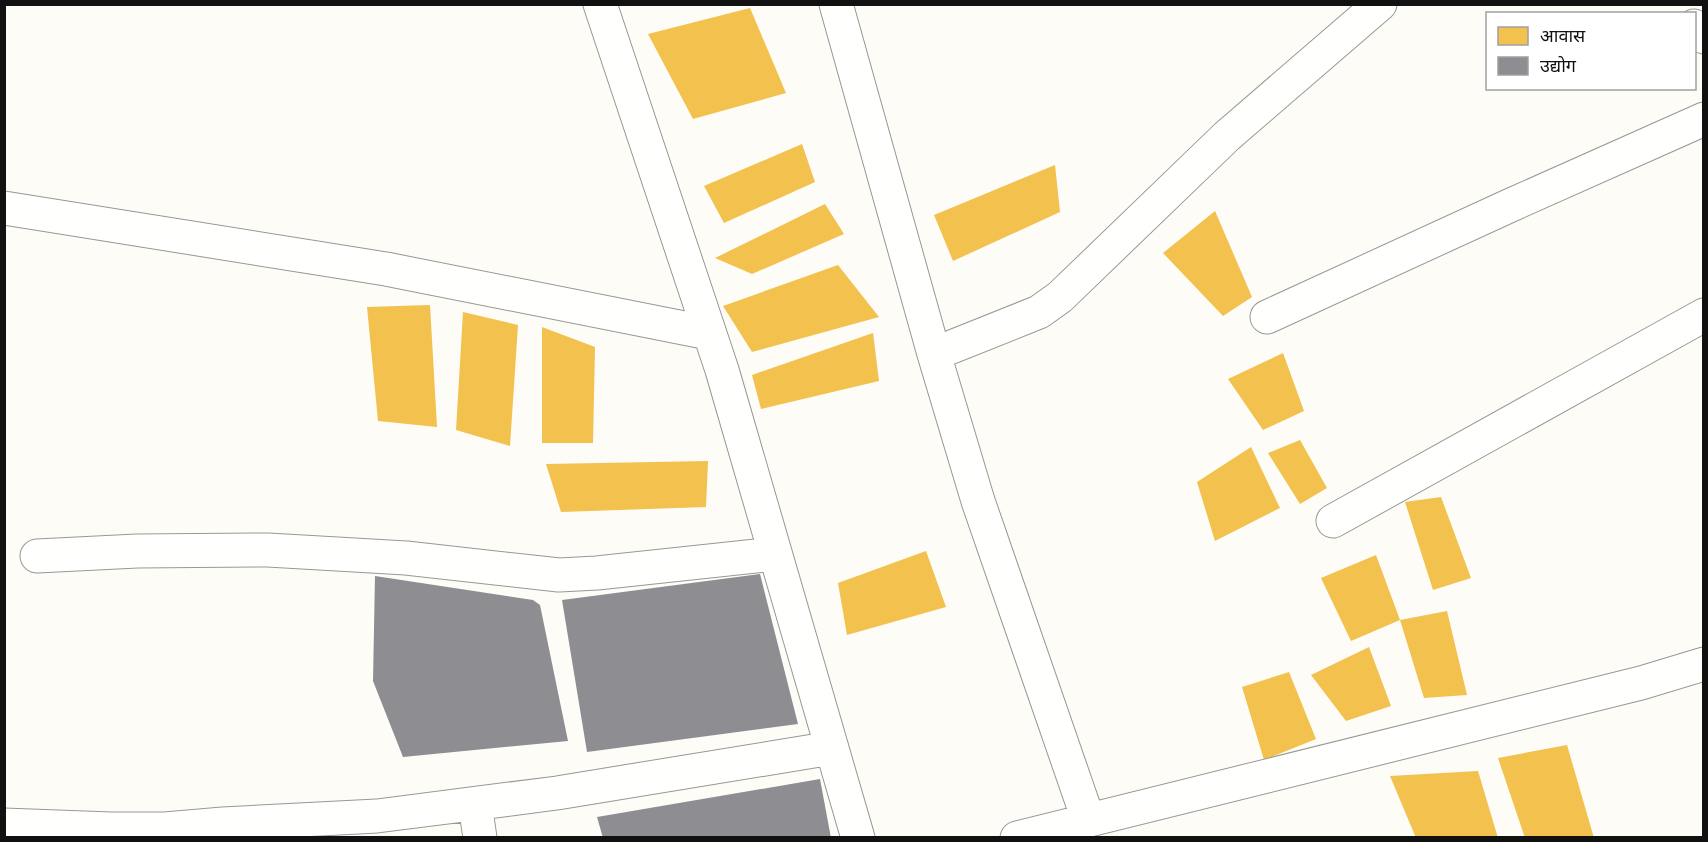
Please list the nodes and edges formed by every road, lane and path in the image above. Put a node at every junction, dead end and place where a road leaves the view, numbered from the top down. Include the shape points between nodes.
1 (600, 4) edge
2 (836, 4) edge
3 (1380, 4) edge
4 (1704, 119) edge
5 (4, 208) edge
6 (1704, 315) edge
7 (1268, 317) dead end
8 (709, 333) junction
9 (934, 354) junction
10 (1333, 522) dead end
11 (775, 554) junction
12 (37, 556) dead end
13 (1704, 664) edge
14 (832, 748) junction
15 (475, 804) junction
16 (1088, 819) junction
17 (4, 825) edge
18 (480, 837) edge
19 (858, 837) edge
20 (1017, 837) edge

1 - 8 street
2 - 9 street
3 - 9 street via 1227,136 1060,297 1039,312
4 - 7 street
5 - 8 street via 386,269
6 - 10 street
8 - 11 street
9 - 16 street via 978,501
11 - 12 street via 559,574 406,558 268,550
11 - 14 street
13 - 16 street via 1641,683
14 - 15 street
14 - 19 street
15 - 17 street via 377,816 165,829
15 - 18 street
16 - 20 street

